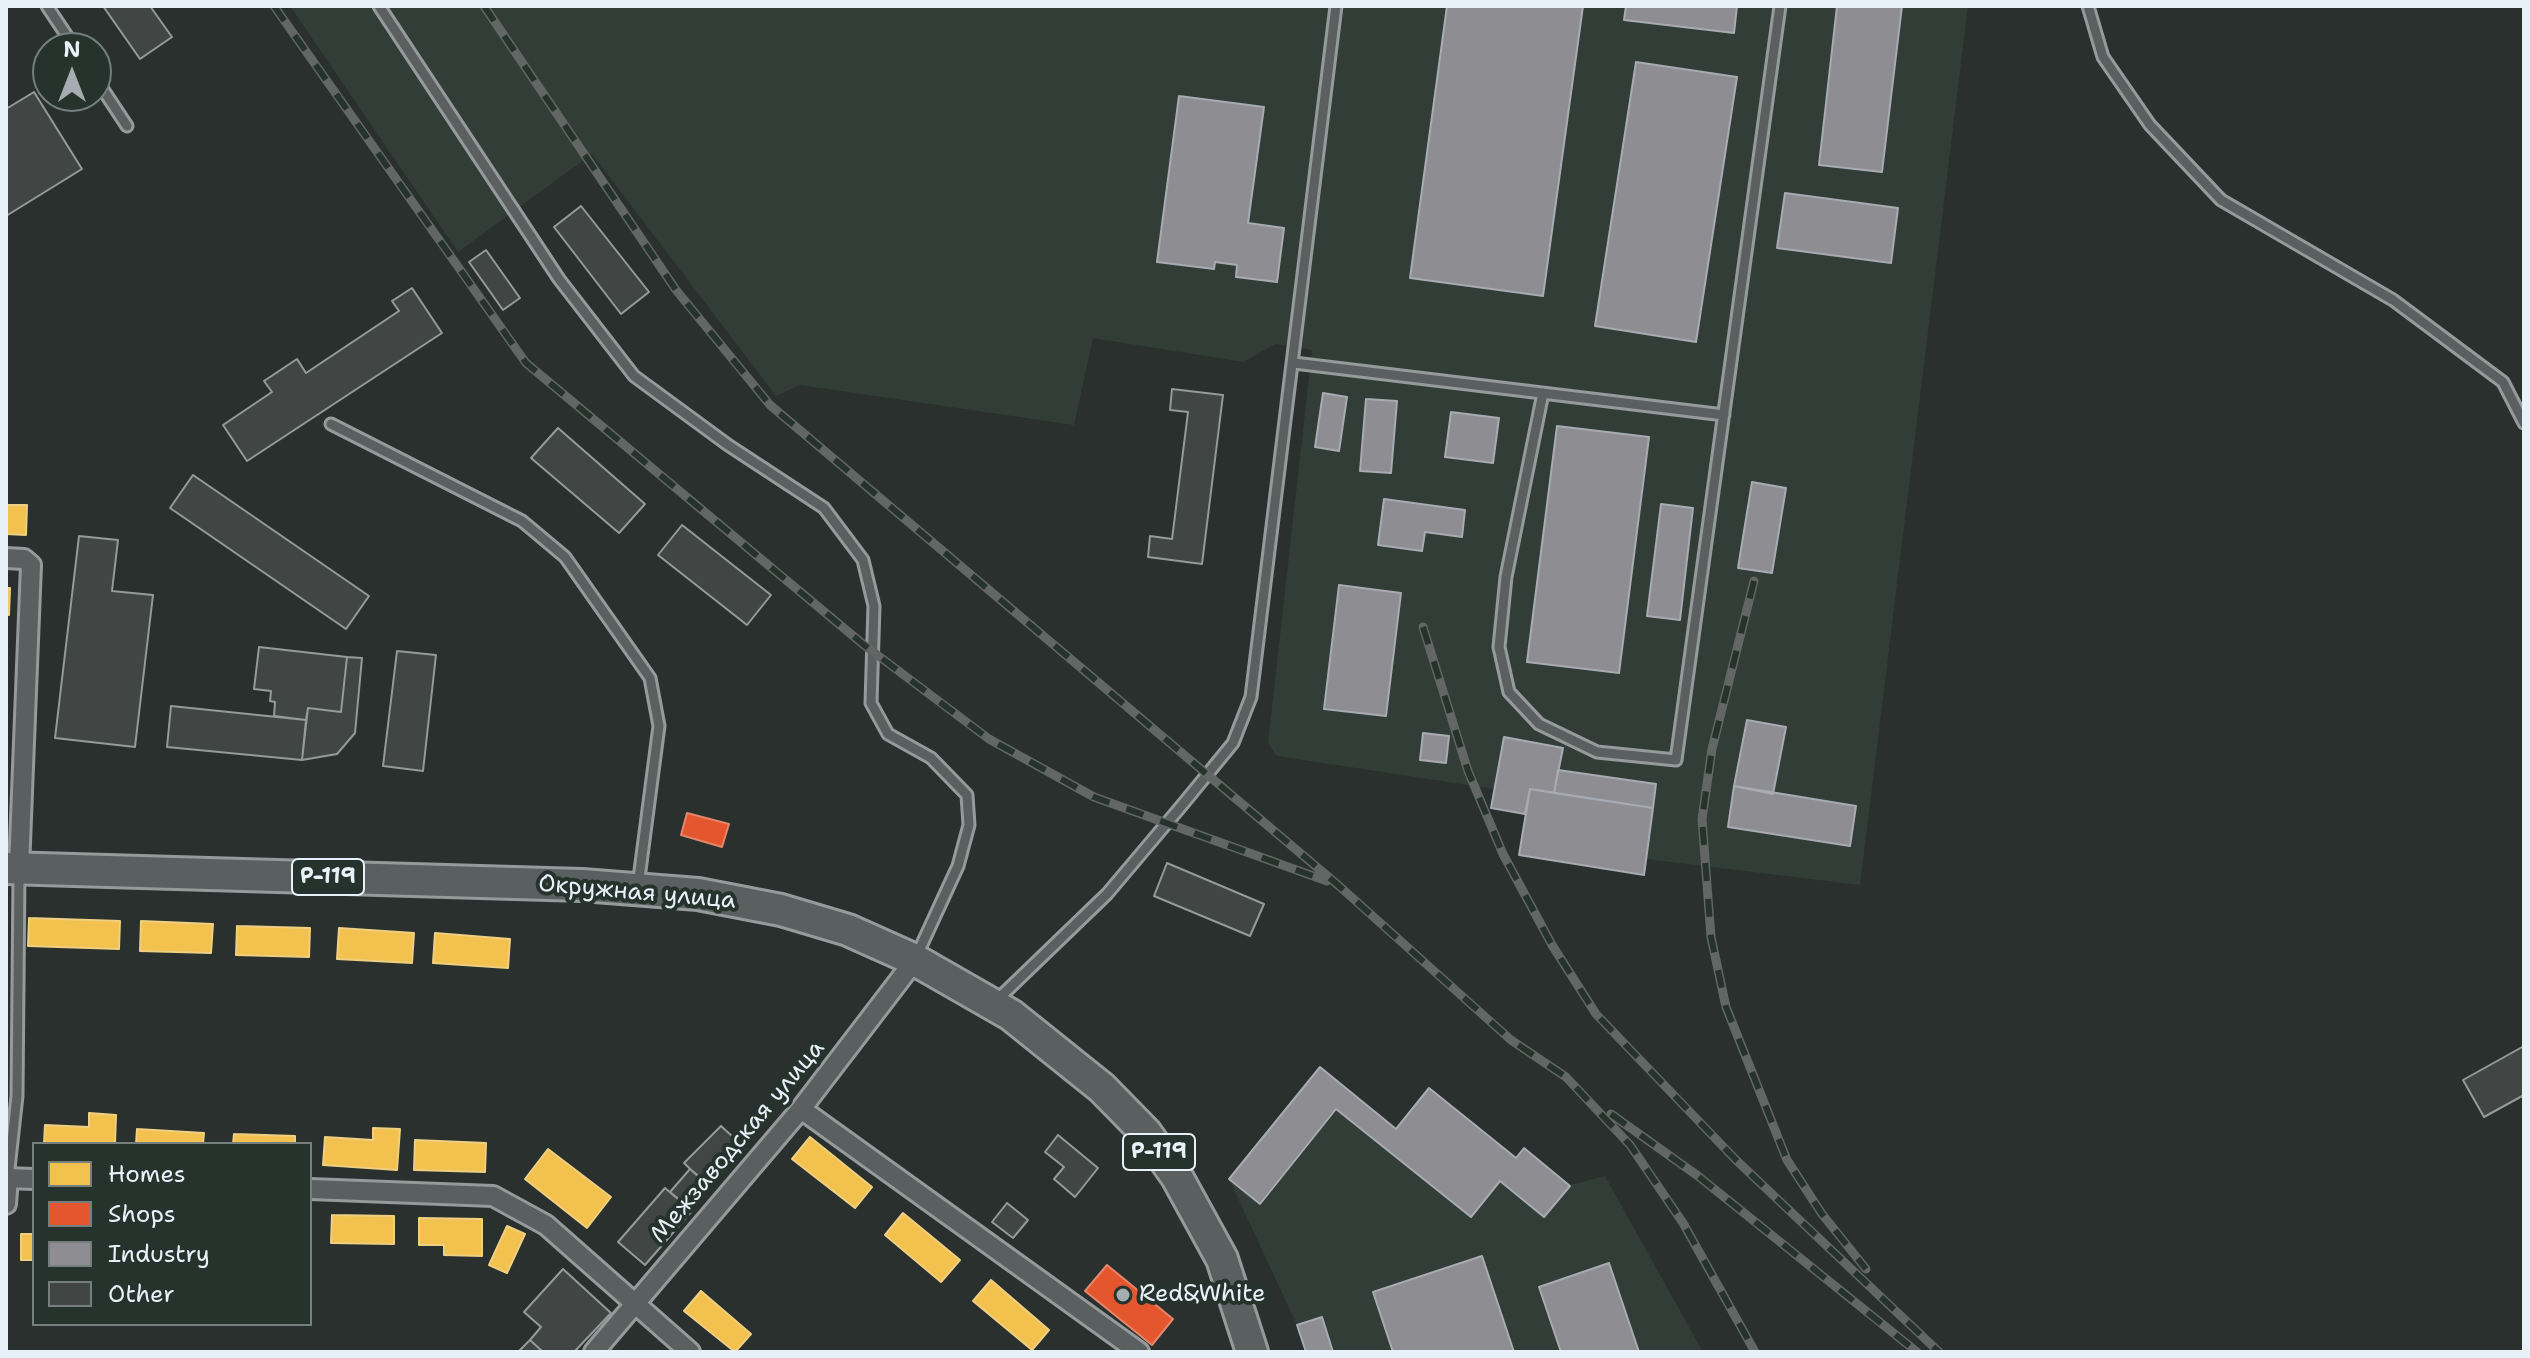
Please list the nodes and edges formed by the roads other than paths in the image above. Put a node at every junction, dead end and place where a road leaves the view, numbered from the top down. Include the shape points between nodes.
1 (47, 6) edge
2 (379, 6) edge
3 (1336, 6) edge
4 (1780, 6) edge
5 (2088, 6) edge
6 (64, 32) edge
7 (112, 103) edge
8 (127, 126) dead end
9 (1294, 363) junction
10 (1543, 393) junction
11 (1724, 415) junction
12 (2524, 423) edge
13 (331, 424) dead end
14 (6, 558) edge
15 (12, 868) edge
16 (637, 889) junction
17 (915, 960) junction
18 (994, 1004) junction
19 (801, 1109) junction
20 (7, 1178) edge
21 (32, 1179) edge
22 (312, 1189) edge
23 (6, 1204) edge
24 (633, 1305) junction
25 (594, 1352) edge
26 (690, 1352) edge
27 (1139, 1352) edge
28 (1252, 1352) edge

1 - 6 lane
2 - 17 lane via 559,279 634,376 824,508 863,560 874,606 871,703 888,734 931,758 967,795 969,825 958,866
3 - 9 lane
4 - 11 lane
5 - 12 lane via 2103,57 2150,125 2221,200 2393,300 2503,382
7 - 8 lane
9 - 10 lane
9 - 18 lane via 1251,697 1233,743 1107,894
10 - 11 lane
10 - 11 lane via 1506,577 1499,647 1509,692 1539,724 1597,752 1676,760
13 - 16 lane via 522,521 565,557 650,678 659,726
14 - 15 street via 31,565
15 - 16 highway, Окружная улица / Р-119
15 - 20 lane via 17,1096
16 - 17 highway, Окружная улица / Р-119 via 781,910 848,930
17 - 18 highway, Окружная улица / Р-119
17 - 19 street, Межзаводская улица
18 - 28 highway, Окружная улица / Р-119 via 1044,1038 1146,1133 1222,1259
19 - 24 street, Межзаводская улица
19 - 27 street
20 - 21 street
20 - 23 street
22 - 24 street via 493,1196 546,1225
24 - 25 street, Межзаводская улица
24 - 26 street

